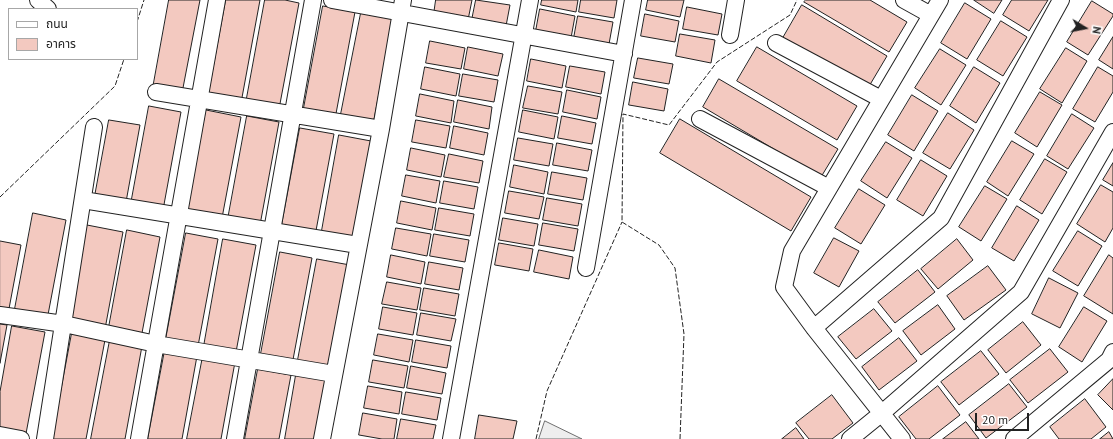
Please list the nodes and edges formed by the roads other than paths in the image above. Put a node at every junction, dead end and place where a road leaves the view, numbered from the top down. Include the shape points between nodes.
1 (38, 0) edge
2 (217, 0) edge
3 (313, 0) edge
4 (332, 0) edge
5 (530, 0) edge
6 (633, 0) edge
7 (736, 0) edge
8 (904, 0) edge
9 (940, 0) edge
10 (1061, 0) edge
11 (402, 6) edge
12 (47, 8) edge
13 (931, 15) junction
14 (730, 35) dead end
15 (524, 36) junction
16 (776, 43) dead end
17 (624, 54) junction
18 (156, 92) dead end
19 (200, 99) junction
20 (881, 99) junction
21 (293, 115) junction
22 (700, 119) dead end
23 (94, 127) dead end
24 (381, 129) junction
25 (1113, 132) edge
26 (829, 188) junction
27 (82, 200) junction
28 (179, 216) junction
29 (272, 231) junction
30 (358, 245) junction
31 (586, 268) dead end
32 (0, 315) edge
33 (64, 324) junction
34 (814, 328) junction
35 (156, 344) junction
36 (1113, 352) edge
37 (248, 360) junction
38 (334, 374) junction
39 (882, 413) junction
40 (0, 435) edge
41 (21, 439) edge
42 (45, 439) edge
43 (139, 439) edge
44 (235, 439) edge
45 (322, 439) edge
46 (450, 439) edge
47 (850, 439) edge
48 (902, 439) edge
49 (1014, 439) edge

1 - 12 street
2 - 19 street
3 - 21 street
4 - 11 street
5 - 15 street
6 - 17 street
7 - 14 street
8 - 13 street
9 - 13 street
10 - 34 street via 941,218
11 - 15 street
11 - 24 street
13 - 20 street
15 - 17 street
15 - 46 street
16 - 20 street
17 - 31 street
18 - 19 street
19 - 21 street
19 - 28 street
20 - 26 street
21 - 24 street
21 - 29 street
22 - 26 street
23 - 27 street
24 - 30 street
25 - 39 street via 1021,292
26 - 34 street via 792,251 784,288
27 - 28 street
27 - 33 street
28 - 29 street
28 - 35 street
29 - 30 street
29 - 37 street
30 - 38 street
32 - 33 street
33 - 35 street
33 - 42 street
34 - 39 street
35 - 37 street
35 - 43 street
36 - 49 street via 1109,360
37 - 38 street
37 - 44 street
38 - 45 street
39 - 47 street
39 - 48 street
40 - 41 street

